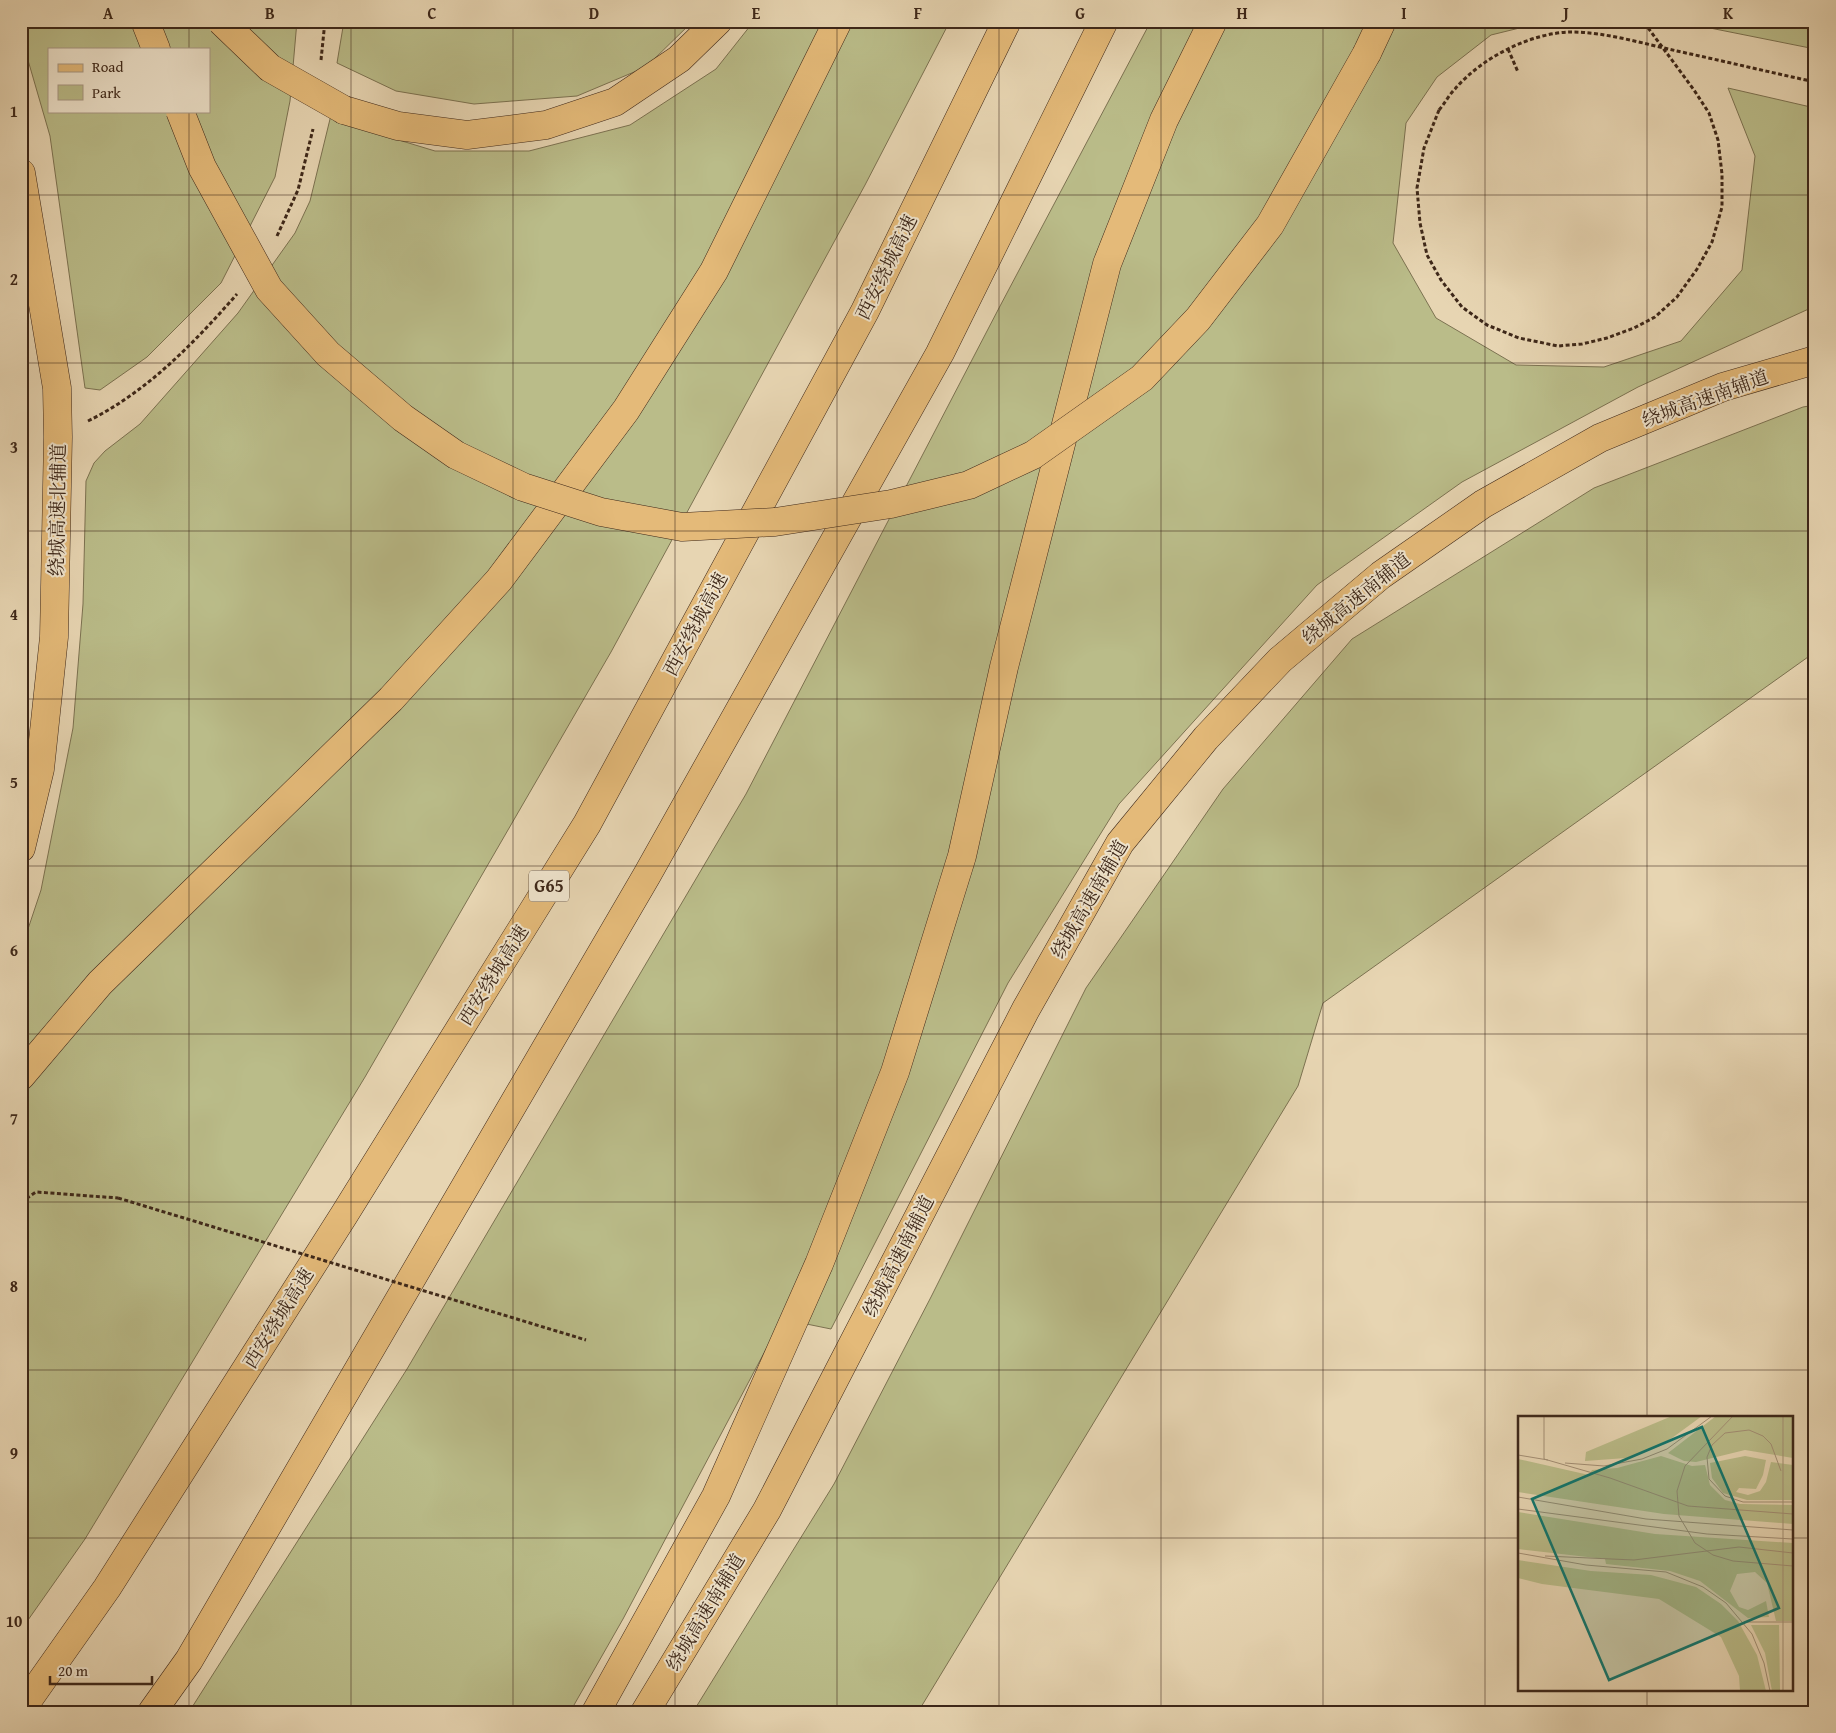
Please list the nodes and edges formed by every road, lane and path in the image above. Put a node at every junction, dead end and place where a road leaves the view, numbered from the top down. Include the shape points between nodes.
1 (145, 21) edge
2 (221, 21) edge
3 (718, 21) edge
4 (838, 21) edge
5 (1007, 21) edge
6 (1104, 21) edge
7 (1213, 21) edge
8 (1382, 21) edge
9 (1643, 21) edge
10 (156, 48) edge
11 (1508, 48) junction
12 (1518, 72) dead end
13 (1815, 82) edge
14 (180, 112) edge
15 (21, 173) edge
16 (1815, 360) edge
17 (21, 848) edge
18 (21, 1076) edge
19 (21, 1202) edge
20 (586, 1340) dead end
21 (21, 1710) edge
22 (152, 1712) edge
23 (596, 1712) edge
24 (645, 1712) edge

1 - 10 main road
2 - 3 main road, bridge via 270,68 344,110 398,126 467,135 546,124 615,102 679,59
4 - 18 main road via 714,271 626,410 499,580 391,699 100,983
5 - 21 main road, 西安绕城高速 / G65 via 865,311 587,824 113,1580
6 - 22 main road via 940,352 647,875 189,1660
7 - 23 main road via 1164,120 1108,264 1004,667 962,856 894,1072 818,1264 716,1496
8 - 14 main road, bridge via 1270,225 1198,319 1142,378 1033,455 968,485 891,504 775,522 682,527 601,512 523,487 456,456 403,418 328,354 269,289 202,167
9 - 11 path, bridge via 1709,114 1718,140 1722,207 1712,242 1677,296 1655,316 1634,328 1582,344 1558,346 1519,338 1487,325 1462,307 1441,280 1427,254 1417,188 1424,148 1439,110 1456,88
11 - 12 path
11 - 13 path via 1554,34 1590,33
15 - 17 main road, 绕城高速北辅道 via 57,388 58,437 54,637 40,769
16 - 24 main road, 绕城高速南辅道 via 1723,387 1600,438 1483,504 1380,575 1280,660 1206,738 1120,843 1026,1009 767,1510
19 - 20 path, bridge via 36,1192 118,1198

